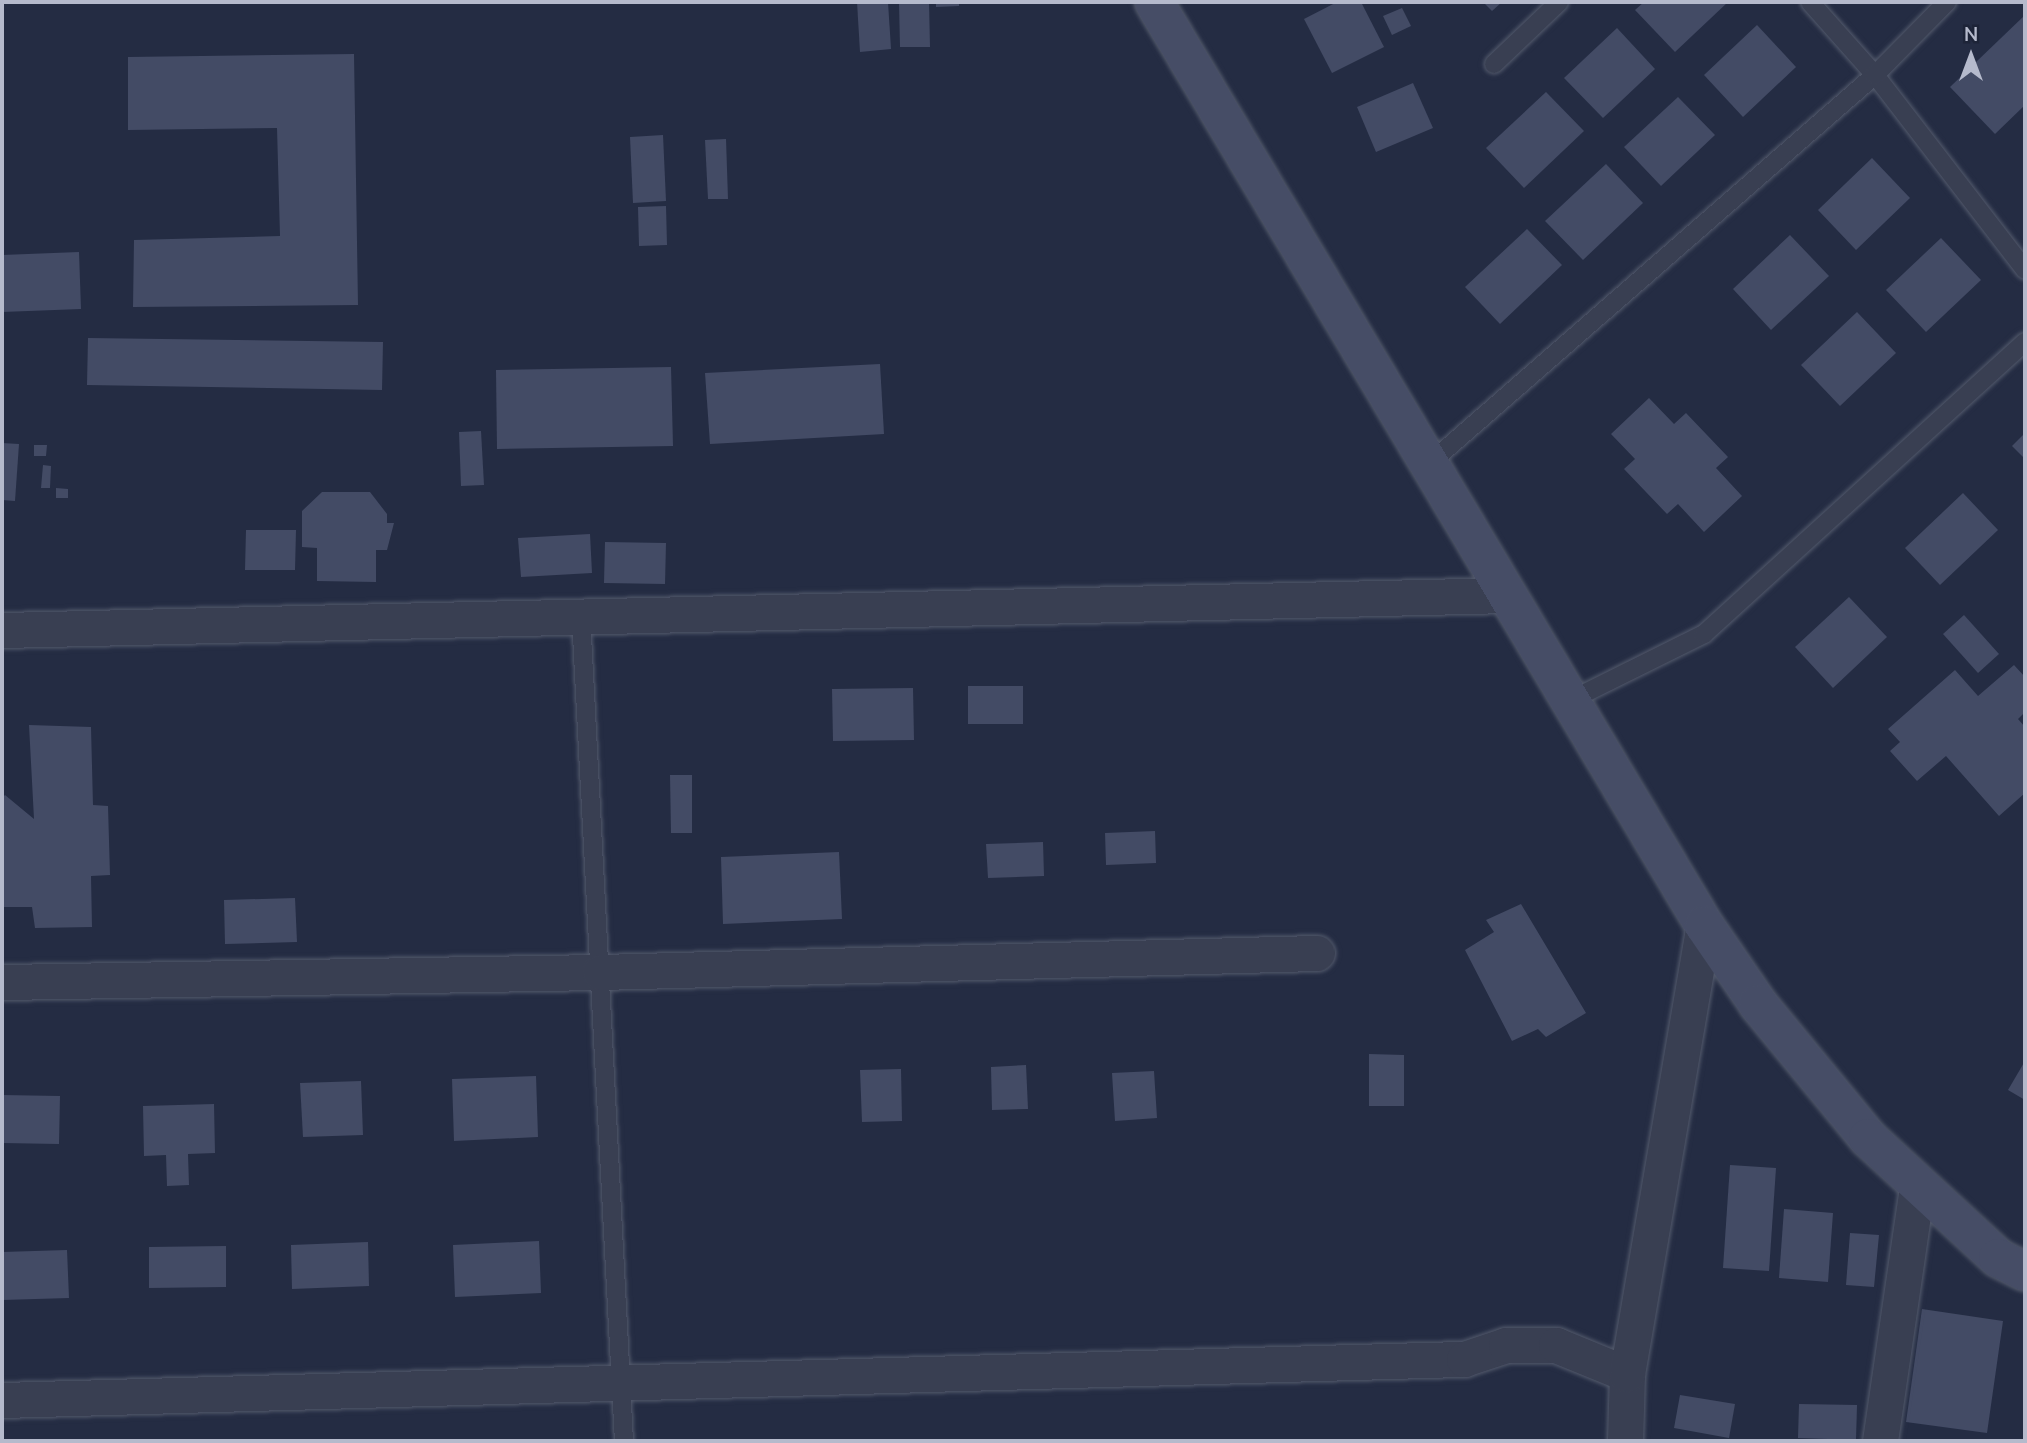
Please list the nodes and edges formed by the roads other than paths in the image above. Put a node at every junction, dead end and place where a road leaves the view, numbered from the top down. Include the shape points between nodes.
1 (1154, 2) edge
2 (1559, 2) edge
3 (1810, 2) edge
4 (1947, 2) edge
5 (1494, 64) dead end
6 (1875, 75) junction
7 (2025, 270) edge
8 (2025, 342) edge
9 (1430, 463) junction
10 (1504, 594) junction
11 (581, 616) junction
12 (2, 630) edge
13 (1569, 701) junction
14 (1704, 925) junction
15 (1317, 953) dead end
16 (600, 972) junction
17 (2, 982) edge
18 (1917, 1186) junction
19 (2025, 1272) edge
20 (1627, 1374) junction
21 (621, 1380) junction
22 (2, 1400) edge
23 (624, 1441) edge
24 (1625, 1441) edge
25 (1880, 1441) edge

1 - 9 main road
2 - 5 lane
3 - 6 lane
4 - 6 lane
6 - 7 lane
6 - 9 lane
8 - 13 lane via 1704,634
9 - 10 main road
10 - 11 street
10 - 13 main road
11 - 12 street
11 - 16 lane
13 - 14 main road
14 - 18 main road via 1806,1063 1868,1138
14 - 20 street
15 - 16 street
16 - 17 street
16 - 21 lane
18 - 19 main road via 1998,1258
18 - 25 street
20 - 21 street via 1556,1345 1506,1345 1464,1359
20 - 24 street
21 - 22 street
21 - 23 lane

